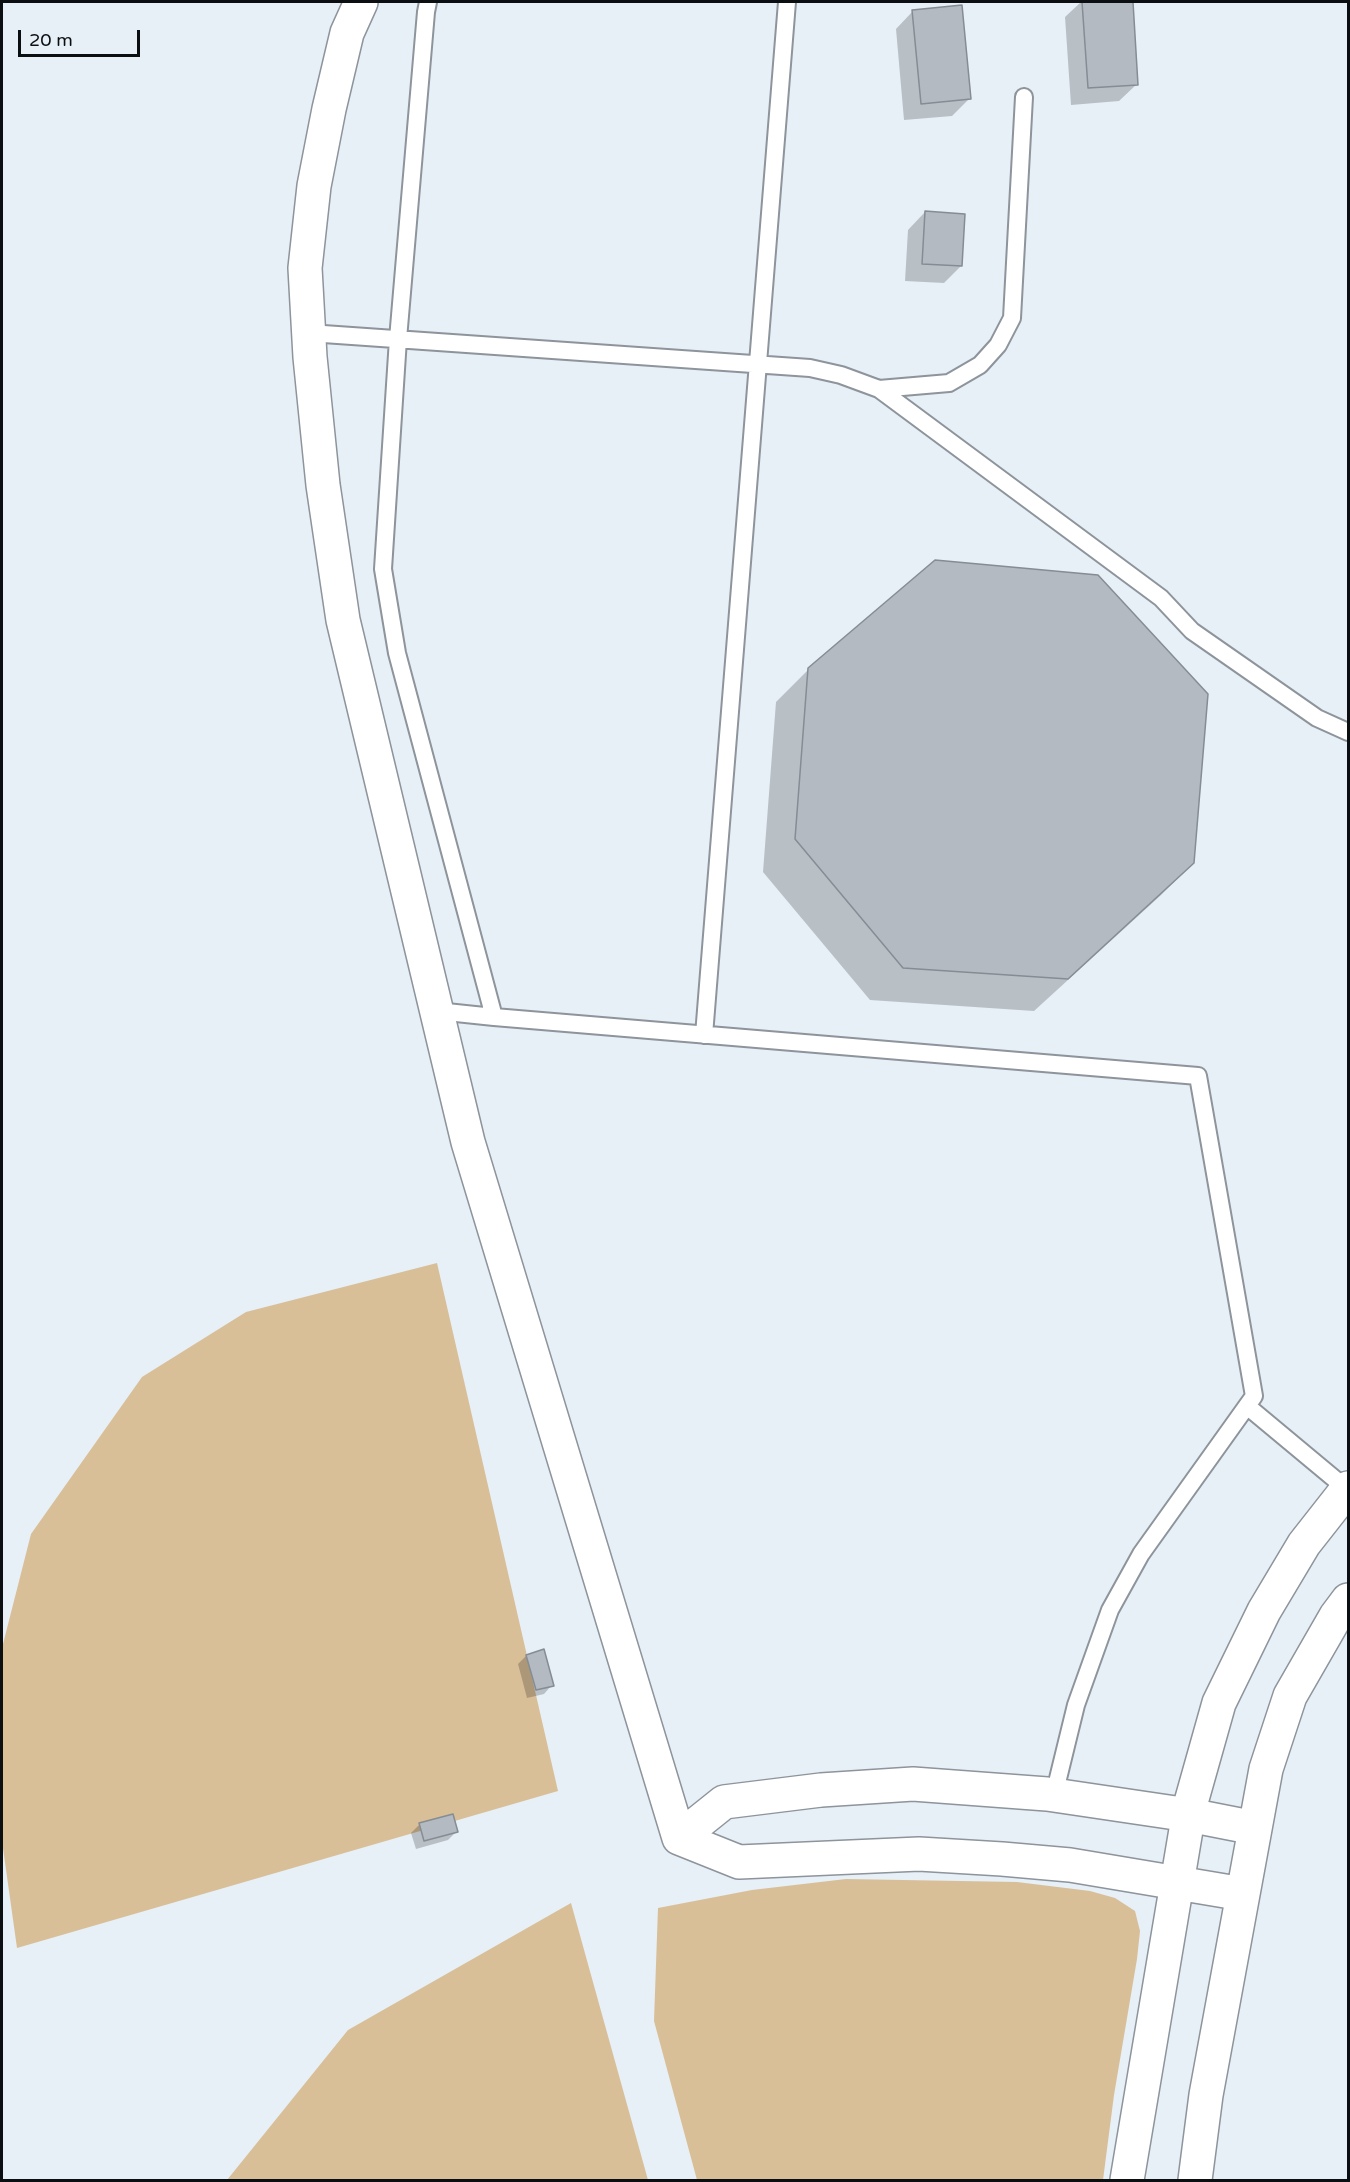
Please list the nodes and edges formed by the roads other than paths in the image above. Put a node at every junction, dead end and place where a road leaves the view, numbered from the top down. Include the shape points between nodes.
1 (361, 2) edge
2 (428, 2) edge
3 (787, 2) edge
4 (1024, 97) dead end
5 (309, 333) junction
6 (398, 339) junction
7 (757, 364) junction
8 (879, 389) junction
9 (1348, 732) edge
10 (437, 1011) junction
11 (494, 1017) junction
12 (704, 1035) junction
13 (1246, 1406) junction
14 (1348, 1489) edge
15 (1348, 1600) edge
16 (1054, 1795) junction
17 (1189, 1815) junction
18 (1255, 1828) junction
19 (679, 1838) junction
20 (1178, 1883) junction
21 (1243, 1894) junction
22 (1127, 2181) edge
23 (1195, 2181) edge

1 - 5 street via 347,33 314,186 305,268
2 - 6 lane
3 - 7 lane
4 - 8 lane via 1012,318 998,345 980,366 949,383
5 - 6 lane
5 - 10 street via 323,485 344,620
6 - 7 lane
6 - 11 lane via 383,569 397,653
7 - 8 lane via 810,368
7 - 12 lane
8 - 9 lane via 1161,598 1192,631 1317,718
10 - 11 lane
10 - 19 street via 468,1142
11 - 12 lane
12 - 13 lane via 1198,1076 1254,1396
13 - 14 lane
13 - 16 lane via 1141,1554 1110,1610 1076,1705
14 - 17 street via 1304,1544 1264,1611 1224,1693
15 - 18 street via 1290,1696 1266,1769
16 - 17 street
16 - 19 street via 913,1784 821,1790 724,1802
17 - 18 street
17 - 20 street
18 - 21 street
19 - 20 street via 739,1862 920,1854 1070,1865
20 - 21 street
20 - 22 street
21 - 23 street via 1206,2095

